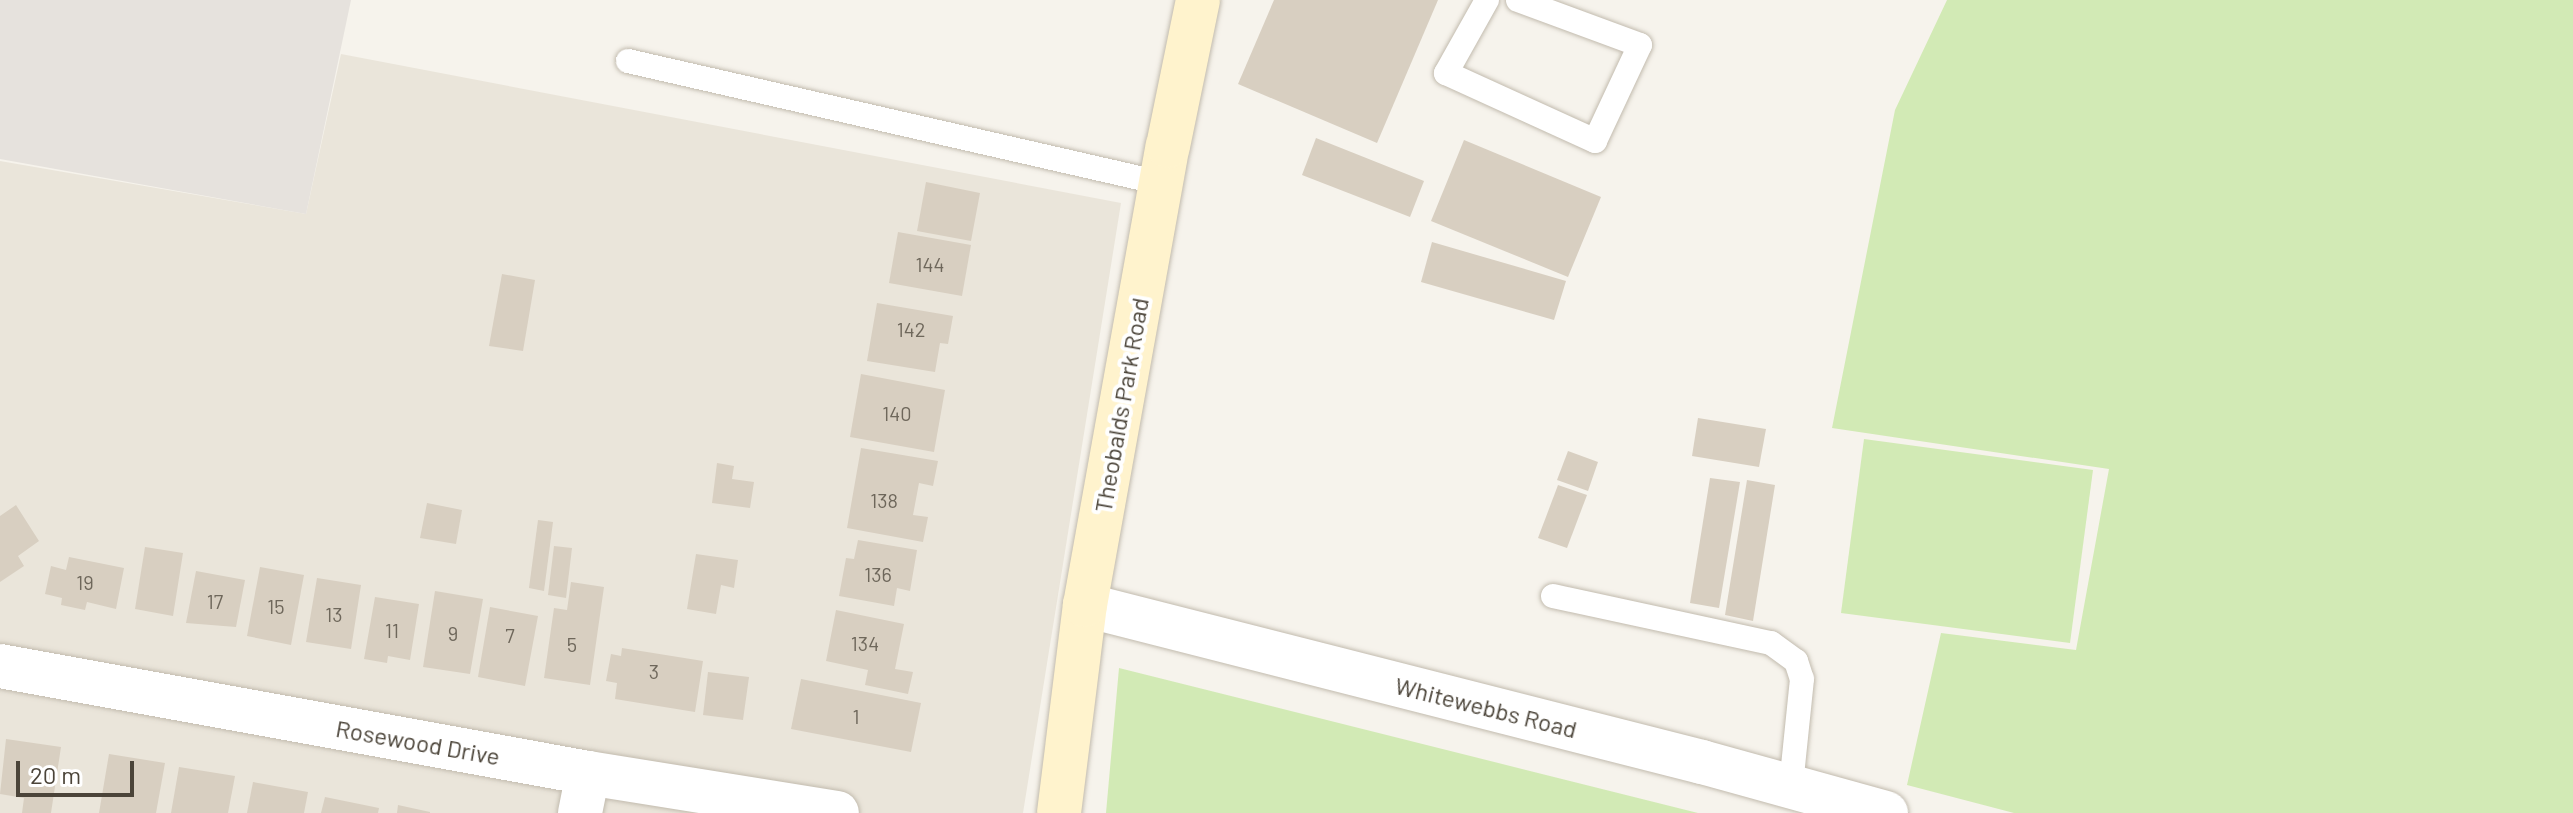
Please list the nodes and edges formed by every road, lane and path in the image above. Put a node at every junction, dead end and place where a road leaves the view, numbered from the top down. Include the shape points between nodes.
1 (1198, 0) edge
2 (1487, 0) edge
3 (1518, 0) edge
4 (628, 61) dead end
5 (1161, 183) junction
6 (1553, 596) dead end
7 (1085, 605) junction
8 (0, 666) edge
9 (1791, 786) junction
10 (584, 793) edge
11 (837, 813) edge
12 (1059, 813) edge
13 (1886, 813) edge

1 - 5 street, Theobalds Park Road
2 - 3 lane via 1446,73 1595,141 1640,45
4 - 5 lane
5 - 7 street, Theobalds Park Road
6 - 9 lane via 1771,643 1796,661 1802,679
7 - 9 street, Whitewebbs Road
7 - 12 street, Theobalds Park Road
8 - 10 street, Rosewood Drive
9 - 13 street, Whitewebbs Road
10 - 11 street, Rosewood Drive

